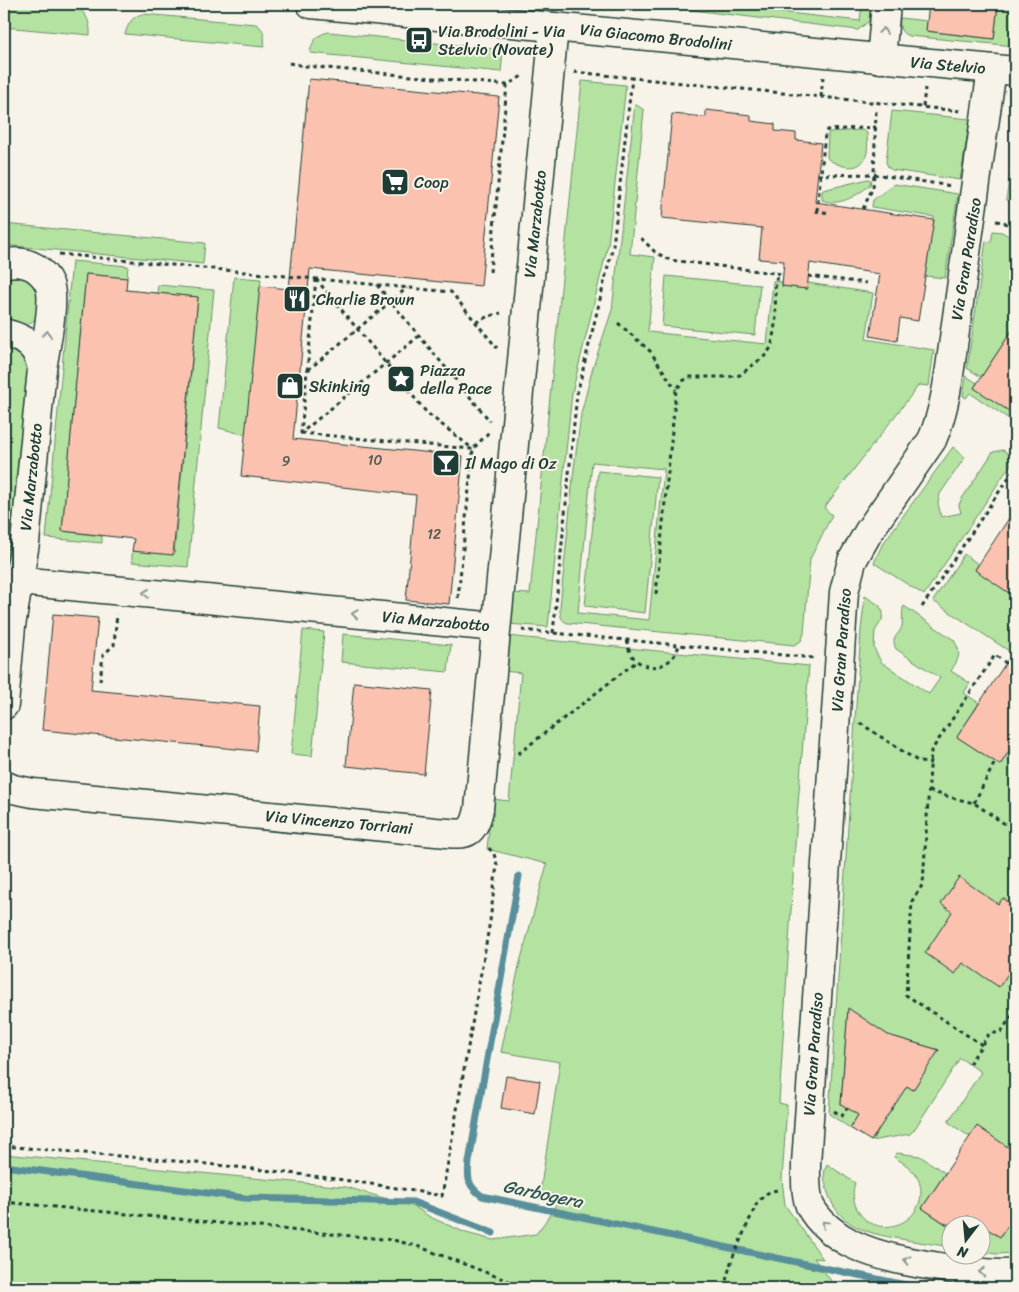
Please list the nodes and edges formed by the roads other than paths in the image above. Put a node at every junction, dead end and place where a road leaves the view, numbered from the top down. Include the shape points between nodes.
1 (311, 4) edge
2 (886, 4) edge
3 (554, 27) junction
4 (881, 59) junction
5 (1004, 70) edge
6 (4, 264) edge
7 (4, 333) edge
8 (42, 369) junction
9 (18, 581) junction
10 (496, 627) junction
11 (4, 705) edge
12 (4, 785) edge
13 (1015, 1273) edge

1 - 3 street, Via Giacomo Brodolini
4 -> 2 street
3 - 4 street, Via Giacomo Brodolini
3 - 10 street, Via Marzabotto
4 - 5 street, Via Stelvio
13 -> 5 street, Via Gran Paradiso via 981,1273 921,1264 866,1250 838,1236 820,1220 810,1205 806,1189 844,592 852,561 869,531 938,427 986,113
8 -> 6 street, Via Marzabotto via 52,296 49,284 32,266 20,262
7 - 8 street, Via Marzabotto via 29,343 40,358
8 - 9 street, Via Marzabotto via 25,543
10 -> 9 street, Via Marzabotto
9 - 11 street
10 - 12 street, Via Vincenzo Torriani via 479,809 472,829 462,834 33,793

